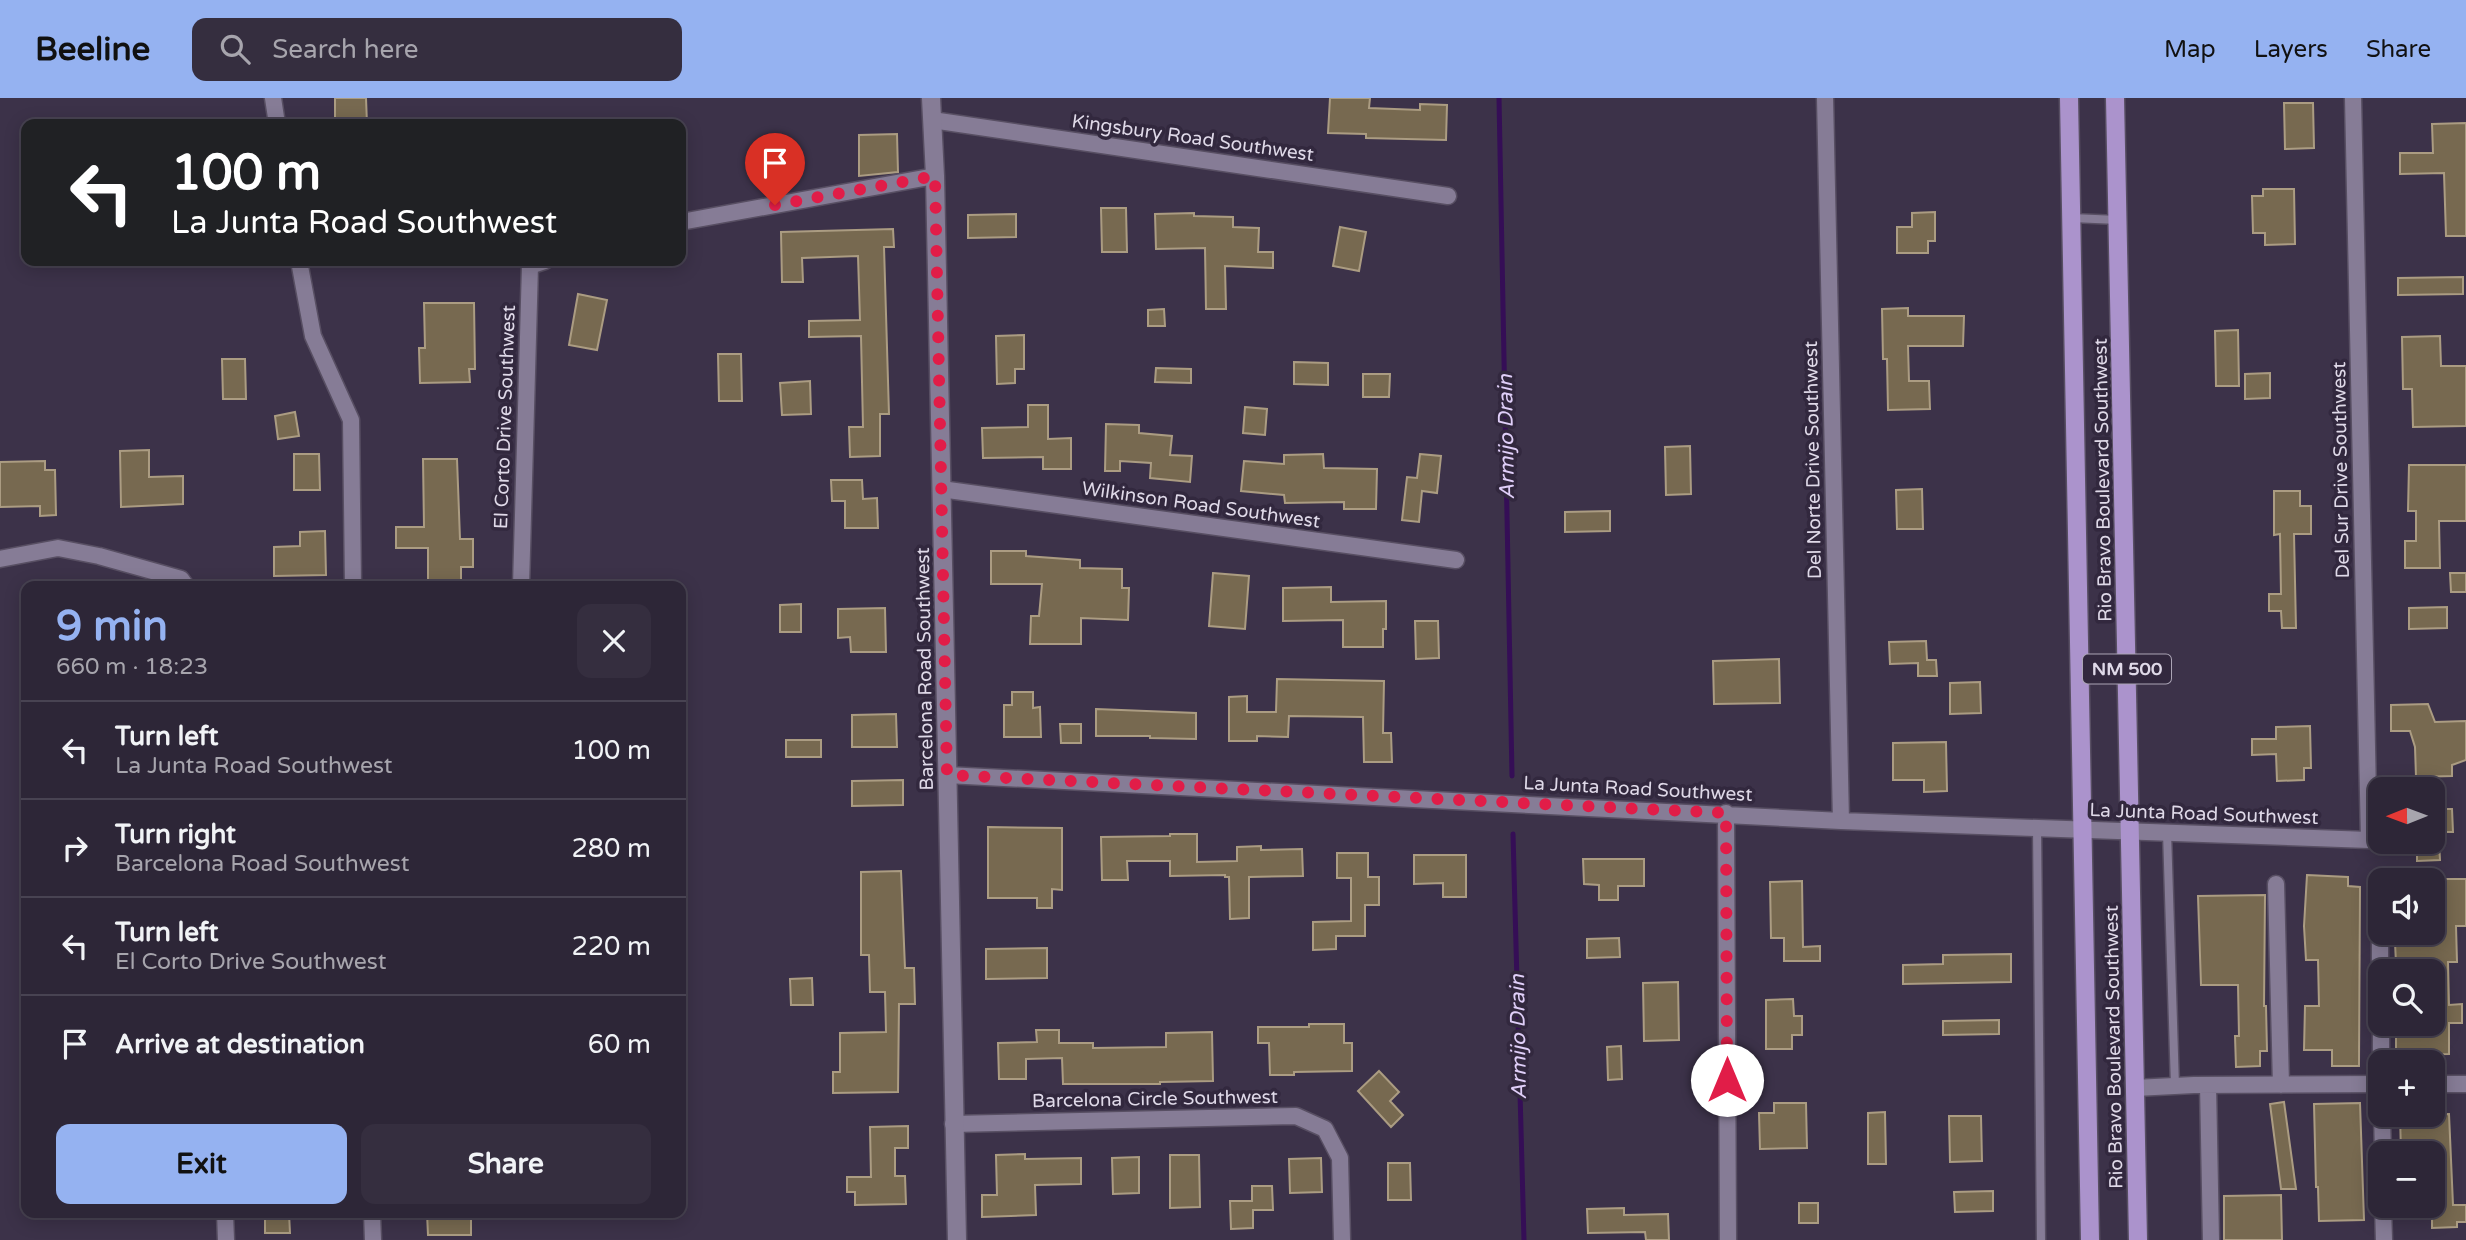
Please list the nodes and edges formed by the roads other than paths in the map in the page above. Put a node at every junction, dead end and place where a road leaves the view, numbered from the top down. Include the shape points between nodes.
1 (273, 98) edge
2 (931, 98) edge
3 (1825, 98) edge
4 (2069, 98) edge
5 (2115, 98) edge
6 (2353, 98) edge
7 (276, 119) edge
8 (932, 120) junction
9 (935, 176) junction
10 (1448, 196) dead end
11 (2071, 218) junction
12 (2118, 220) junction
13 (686, 221) edge
14 (300, 266) edge
15 (530, 266) edge
16 (941, 489) junction
17 (0, 559) edge
18 (1456, 561) dead end
19 (182, 581) edge
20 (354, 581) edge
21 (521, 581) edge
22 (947, 775) junction
23 (2368, 794) edge
24 (1726, 813) junction
25 (1841, 821) junction
26 (2037, 827) junction
27 (2081, 829) junction
28 (2130, 831) junction
29 (2167, 832) junction
30 (2368, 840) edge
31 (2276, 884) dead end
32 (2368, 1084) edge
33 (2445, 1084) edge
34 (2466, 1084) edge
35 (2208, 1085) junction
36 (2281, 1085) junction
37 (2175, 1086) junction
38 (2135, 1088) junction
39 (953, 1124) junction
40 (225, 1218) edge
41 (372, 1218) edge
42 (2384, 1218) edge
43 (226, 1240) edge
44 (373, 1240) edge
45 (957, 1240) edge
46 (1342, 1240) edge
47 (1728, 1240) edge
48 (2041, 1240) edge
49 (2090, 1240) edge
50 (2138, 1240) edge
51 (2211, 1240) edge
52 (2384, 1240) edge

1 - 7 street
2 - 8 street, Barcelona Road Southwest
3 - 25 street, Del Norte Drive Southwest
4 - 11 main road, Rio Bravo Boulevard Southwest / NM 500
5 - 12 main road, Rio Bravo Boulevard Southwest / NM 500
6 - 23 street, Del Sur Drive Southwest
8 - 9 street, Barcelona Road Southwest
8 - 10 street, Kingsbury Road Southwest
9 - 13 street
9 - 16 street, Barcelona Road Southwest
11 - 12 lane
11 - 27 main road, Rio Bravo Boulevard Southwest / NM 500
12 - 28 main road, Rio Bravo Boulevard Southwest / NM 500
14 - 20 street via 313,336 351,420
15 - 21 street, El Corto Drive Southwest
16 - 18 street, Wilkinson Road Southwest
16 - 22 street, Barcelona Road Southwest
17 - 19 street via 58,548
22 - 24 street, La Junta Road Southwest
22 - 39 street, Barcelona Road Southwest
24 - 25 street, La Junta Road Southwest
24 - 47 street
25 - 26 street, La Junta Road Southwest
26 - 27 street, La Junta Road Southwest
26 - 48 lane
27 - 28 street, La Junta Road Southwest
27 - 49 main road, Rio Bravo Boulevard Southwest / NM 500
28 - 29 street, La Junta Road Southwest
28 - 38 main road, Rio Bravo Boulevard Southwest / NM 500
29 - 30 street, La Junta Road Southwest
29 - 37 lane
31 - 36 street
32 - 36 street
33 - 34 street
35 - 36 street
35 - 37 street
35 - 51 street
37 - 38 street
38 - 50 main road, Rio Bravo Boulevard Southwest / NM 500
39 - 45 street, Barcelona Road Southwest
39 - 46 street, Barcelona Circle Southwest via 1296,1115 1325,1129 1340,1158
40 - 43 street
41 - 44 street
42 - 52 street

